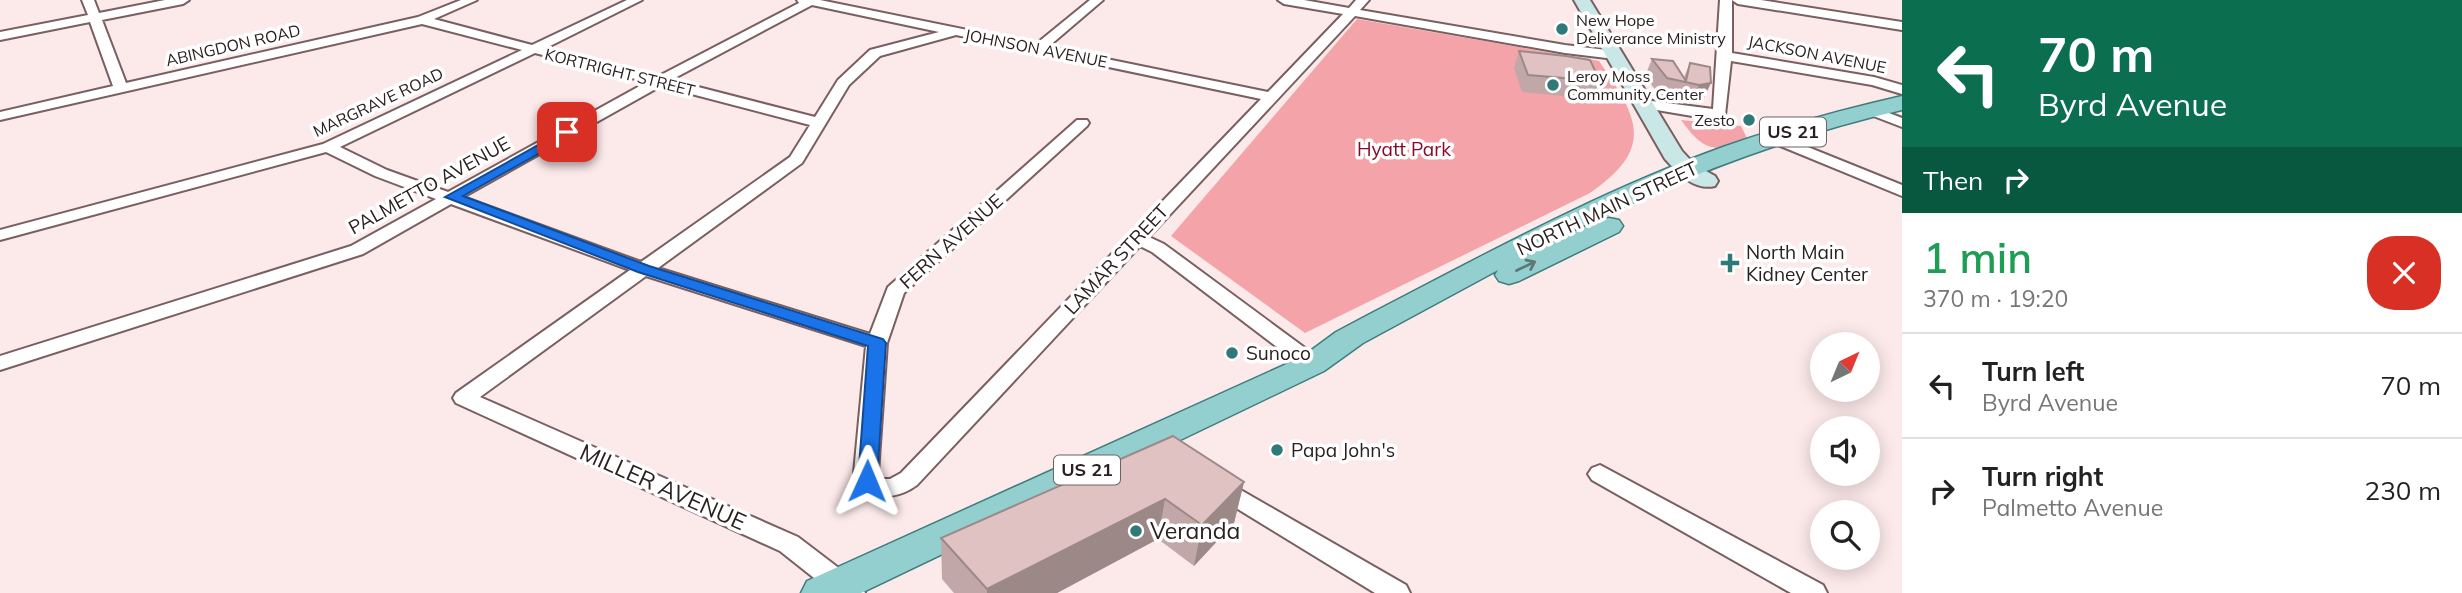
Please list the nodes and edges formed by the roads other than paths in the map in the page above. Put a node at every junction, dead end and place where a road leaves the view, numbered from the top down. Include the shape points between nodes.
1 (88, 0) edge
2 (183, 0) edge
3 (471, 0) edge
4 (636, 0) edge
5 (1097, 0) edge
6 (1284, 0) edge
7 (1582, 0) edge
8 (1726, 0) edge
9 (1738, 0) edge
10 (808, 1) edge
11 (1357, 6) edge
12 (94, 18) junction
13 (422, 20) junction
14 (1902, 26) edge
15 (954, 32) junction
16 (0, 36) edge
17 (1039, 48) junction
18 (530, 49) junction
19 (1615, 55) junction
20 (1725, 55) junction
21 (659, 81) junction
22 (121, 88) junction
23 (1902, 90) edge
24 (1271, 97) junction
25 (1902, 103) edge
26 (1644, 104) junction
27 (1888, 114) edge
28 (0, 116) edge
29 (817, 122) junction
30 (1082, 123) dead end
31 (1781, 141) junction
32 (328, 147) junction
33 (1697, 176) junction
34 (1902, 191) edge
35 (452, 197) junction
36 (0, 234) edge
37 (1136, 237) junction
38 (643, 269) junction
39 (877, 343) junction
40 (1322, 359) junction
41 (0, 363) edge
42 (1193, 470) edge
43 (866, 473) joint
44 (1600, 474) dead end
45 (839, 590) edge
46 (1396, 593) edge
47 (1814, 593) edge

1 - 12 street
2 - 12 street
3 - 13 street, ABINGDON ROAD
4 - 18 street, MARGRAVE ROAD
5 - 17 street
6 - 11 street
7 - 19 main road
8 - 20 street
9 - 14 street
10 - 15 street, JOHNSON AVENUE
10 - 21 street, PALMETTO AVENUE
11 - 19 street
11 - 24 street, LAMAR STREET
12 - 16 street
12 - 22 street
13 - 18 street, KORTRIGHT STREET
13 - 22 street, ABINGDON ROAD
15 - 17 street, JOHNSON AVENUE
15 - 29 street via 875,54 843,83
17 - 24 street, JOHNSON AVENUE
18 - 21 street, KORTRIGHT STREET
18 - 32 street, MARGRAVE ROAD
19 - 26 main road
20 - 23 street, JACKSON AVENUE
20 - 26 street via 1720,112 1710,115
21 - 29 street, KORTRIGHT STREET
21 - 35 street, PALMETTO AVENUE
22 - 28 street, ABINGDON ROAD
24 - 37 street, LAMAR STREET
25 - 27 main road, NORTH MAIN STREET / US 21
26 - 33 main road via 1673,153
27 - 31 main road, NORTH MAIN STREET / US 21
29 - 38 street via 796,160
30 - 39 street, FERN AVENUE via 895,290
31 - 33 main road, NORTH MAIN STREET / US 21
31 - 34 street
32 - 35 street via 381,173
32 - 36 street, MARGRAVE ROAD
33 - 40 main road, NORTH MAIN STREET / US 21 via 1381,338
35 - 38 street
35 - 41 street, PALMETTO AVENUE via 358,250
37 - 40 street
37 - 43 street, LAMAR STREET via 900,487 875,487
38 - 39 street
38 - 45 street, MILLER AVENUE via 464,398 789,544
39 - 43 street, FERN AVENUE
40 - 45 main road, NORTH MAIN STREET / US 21 via 1158,449
42 - 46 street
44 - 47 street

